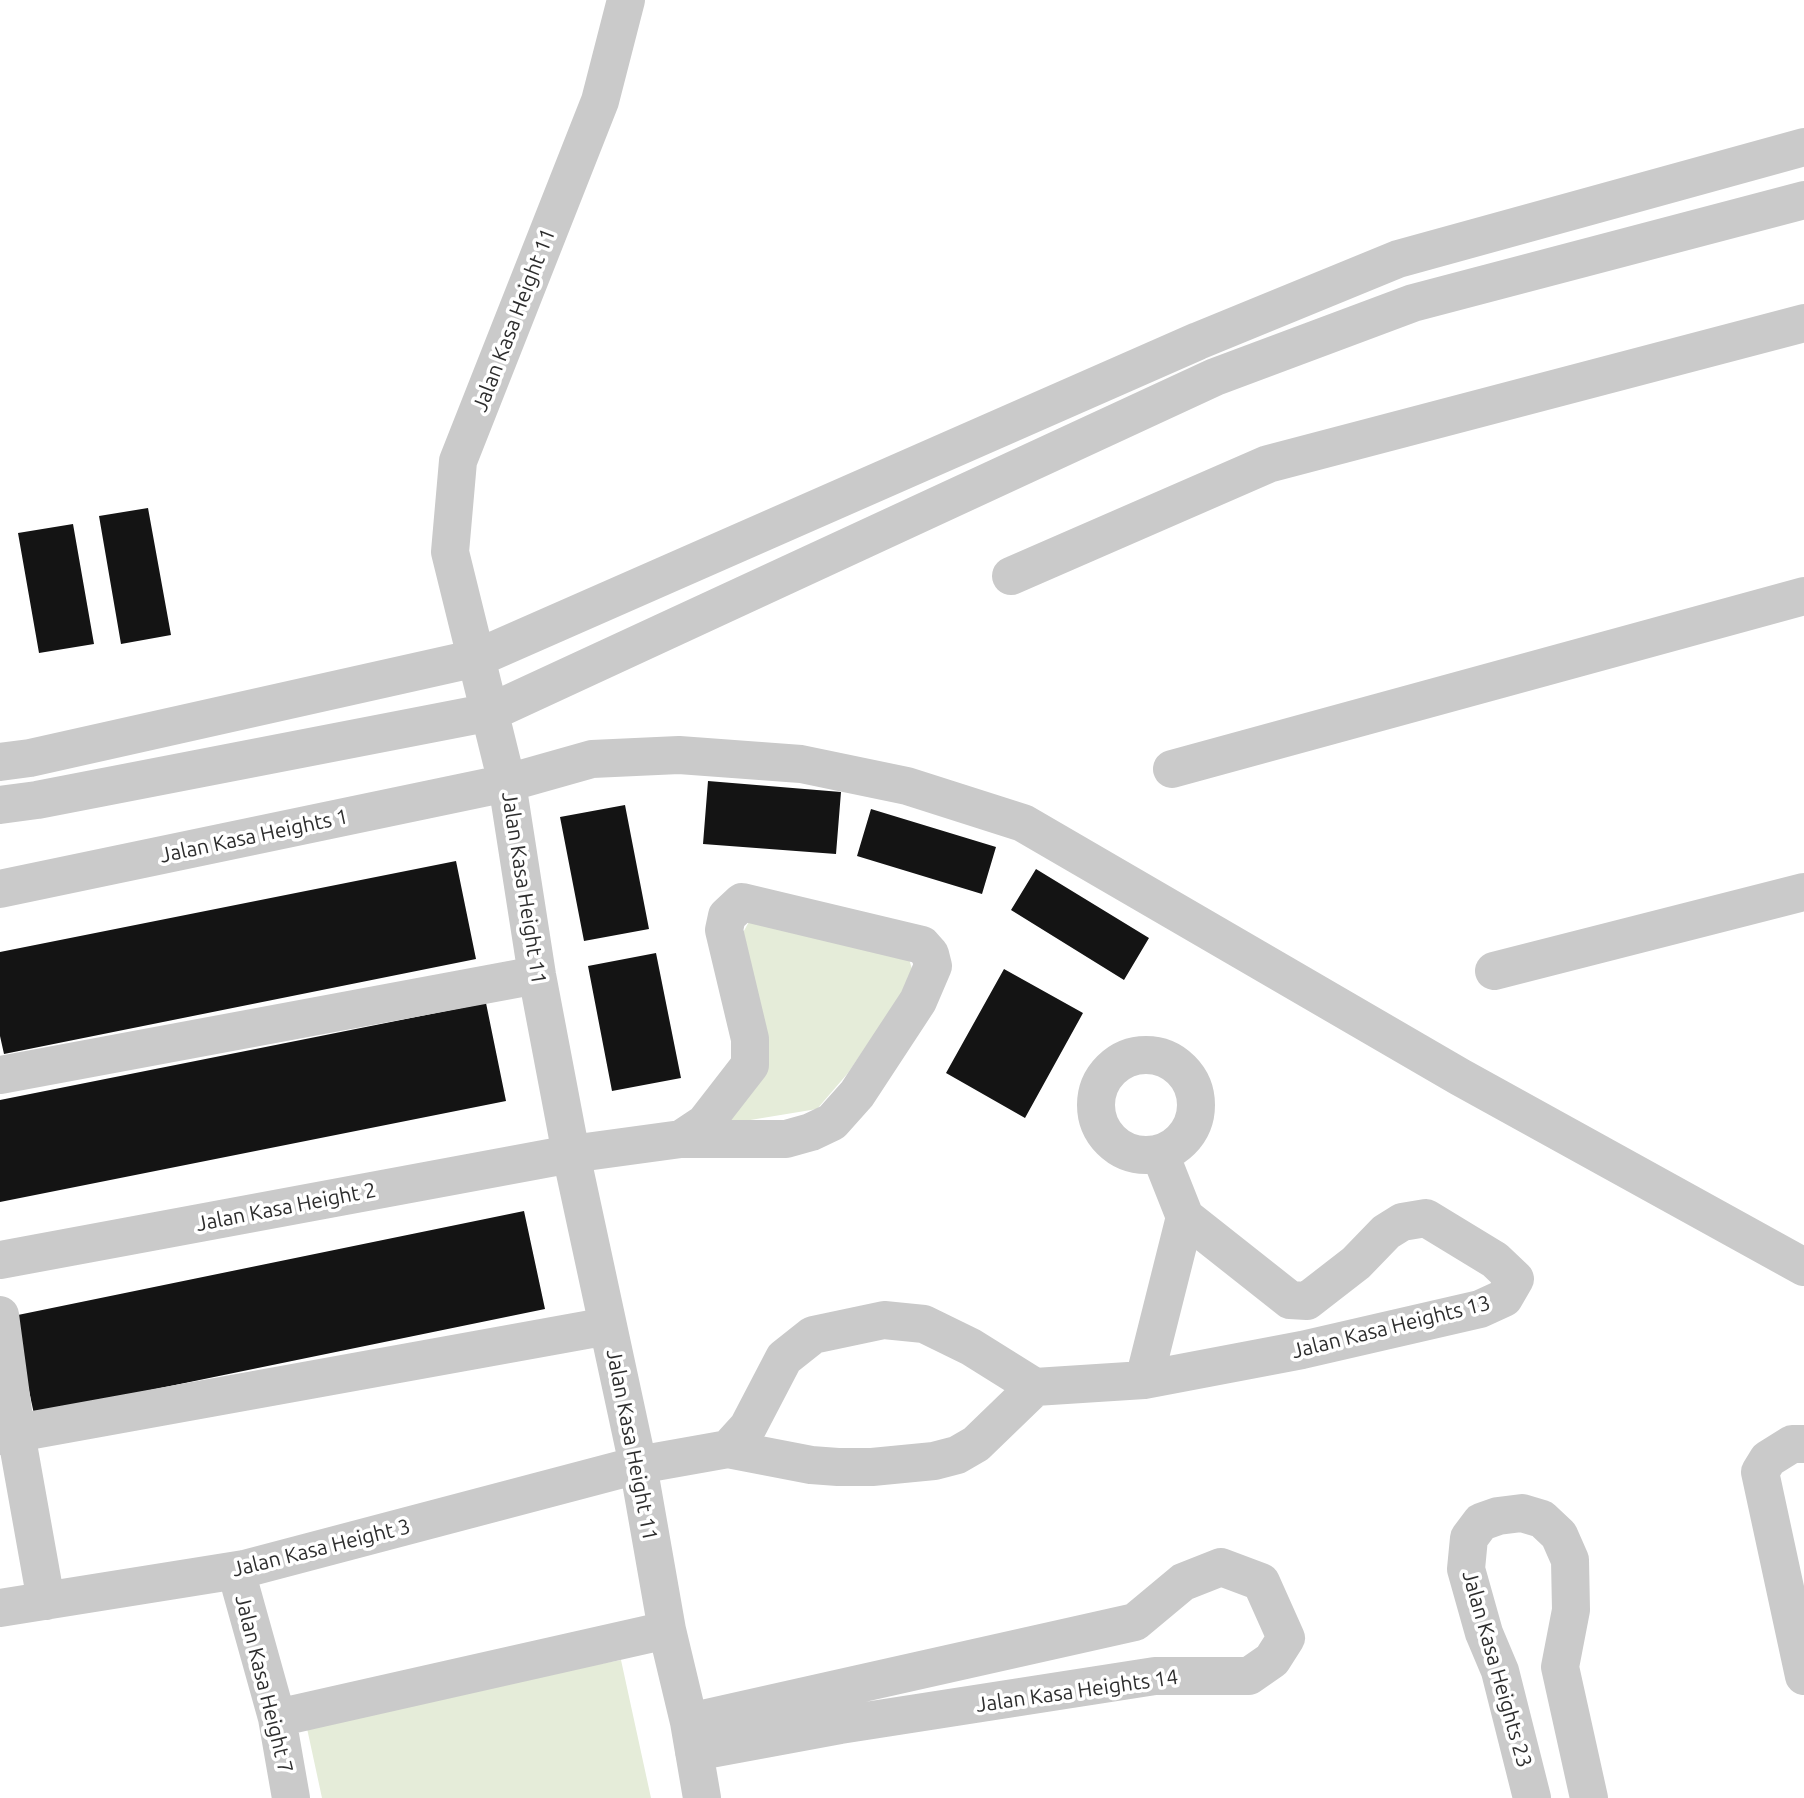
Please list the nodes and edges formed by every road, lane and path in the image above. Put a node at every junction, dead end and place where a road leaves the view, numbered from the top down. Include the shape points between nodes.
1 (626, 0) edge
2 (1804, 146) edge
3 (1804, 200) edge
4 (1804, 323) edge
5 (1010, 576) dead end
6 (1804, 596) edge
7 (477, 658) junction
8 (491, 712) junction
9 (0, 762) edge
10 (1172, 769) dead end
11 (507, 783) junction
12 (0, 806) edge
13 (0, 889) edge
14 (1804, 892) edge
15 (1494, 971) dead end
16 (537, 975) junction
17 (0, 1075) edge
18 (681, 1139) junction
19 (571, 1154) junction
20 (1160, 1154) dead end
21 (1185, 1217) junction
22 (0, 1260) edge
23 (1804, 1267) edge
24 (1290, 1300) junction
25 (0, 1315) edge
26 (608, 1326) junction
27 (1302, 1350) junction
28 (1144, 1380) junction
29 (1035, 1387) junction
30 (8, 1434) edge
31 (1804, 1444) edge
32 (728, 1449) junction
33 (638, 1465) junction
34 (236, 1571) junction
35 (46, 1601) junction
36 (0, 1608) edge
37 (1135, 1622) junction
38 (667, 1630) junction
39 (1560, 1667) junction
40 (1500, 1671) junction
41 (1155, 1676) junction
42 (1804, 1676) edge
43 (835, 1708) junction
44 (277, 1718) junction
45 (691, 1737) junction
46 (291, 1798) edge
47 (702, 1798) edge
48 (1532, 1798) edge
49 (1588, 1798) edge

1 - 7 street, Jalan Kasa Height 11 via 600,101 458,461 450,552
2 - 7 street via 1398,259 1198,341
3 - 8 street via 1413,303 1215,377
4 - 5 street via 1268,464
6 - 10 street
7 - 8 street, Jalan Kasa Height 11
7 - 9 street
8 - 11 street, Jalan Kasa Height 11
8 - 12 street
11 - 13 street, Jalan Kasa Heights 1
11 - 16 street, Jalan Kasa Height 11
11 - 23 street, Jalan Kasa Heights 1 via 592,759 679,755 801,764 907,786 1023,823 1460,1077
14 - 15 street
16 - 17 street
16 - 19 street, Jalan Kasa Height 11
18 - 18 street, Jalan Kasa Height 2 via 705,1123 750,1065 750,1038 724,930 727,916 742,902 922,945 930,954 933,966 918,1001 857,1094 832,1122 786,1139
18 - 19 street, Jalan Kasa Height 2
19 - 22 street, Jalan Kasa Height 2
19 - 26 street, Jalan Kasa Height 11
20 - 21 street
21 - 24 street
21 - 28 street
24 - 27 street
24 - 27 street, Jalan Kasa Heights 13 via 1307,1301 1356,1263 1386,1232 1402,1222 1426,1218 1495,1260 1515,1279 1504,1298 1480,1309
25 - 30 street
26 - 30 street
26 - 33 street, Jalan Kasa Height 11
27 - 28 street, Jalan Kasa Heights 13
28 - 29 street, Jalan Kasa Heights 13
29 - 32 street via 976,1444 934,1461 838,1467
29 - 32 street via 924,1324 884,1320 813,1335 784,1358 748,1427
30 - 35 street
31 - 42 street via 1791,1444 1768,1459 1760,1472
32 - 33 street
33 - 34 street, Jalan Kasa Height 3
33 - 38 street, Jalan Kasa Height 11
34 - 35 street, Jalan Kasa Height 3
34 - 44 street, Jalan Kasa Height 7
35 - 36 street, Jalan Kasa Height 3
37 - 41 street
37 - 41 street, Jalan Kasa Heights 14 via 1183,1582 1222,1567 1261,1582 1286,1638 1272,1660 1250,1676
37 - 43 street, Jalan Kasa Heights 14
38 - 44 street
38 - 45 street, Jalan Kasa Height 11
39 - 40 street
39 - 40 street, Jalan Kasa Heights 23 via 1571,1610 1570,1560 1559,1535 1542,1519 1522,1513 1481,1522 1469,1538 1466,1569
39 - 49 street, Jalan Kasa Heights 23
40 - 48 street, Jalan Kasa Heights 23
41 - 43 street, Jalan Kasa Heights 14
43 - 45 street, Jalan Kasa Heights 14
44 - 46 street, Jalan Kasa Height 7
45 - 47 street, Jalan Kasa Height 11

